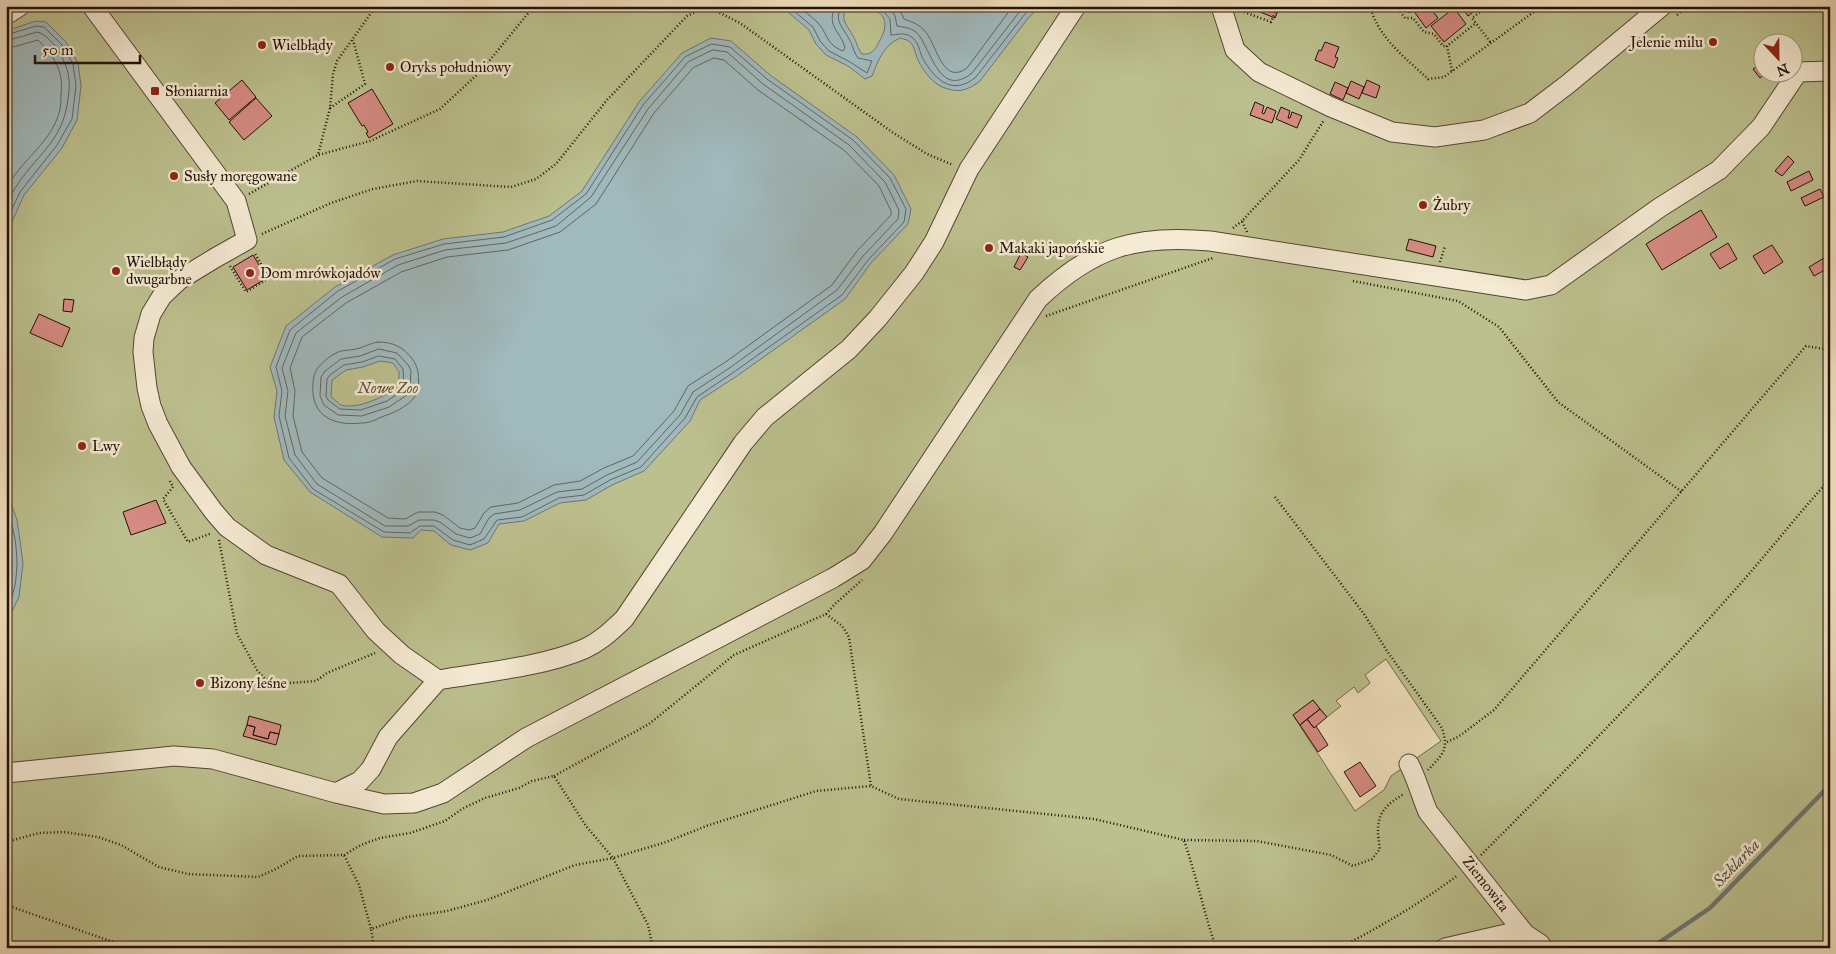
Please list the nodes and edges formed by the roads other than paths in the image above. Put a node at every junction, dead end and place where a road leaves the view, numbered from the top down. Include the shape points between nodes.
1 (20, 6) edge
2 (92, 6) edge
3 (1076, 6) edge
4 (1221, 6) edge
5 (1662, 6) edge
6 (6, 15) edge
7 (1830, 70) edge
8 (438, 680) junction
9 (371, 769) junction
10 (6, 773) edge
11 (1414, 776) road end
12 (336, 793) junction
13 (384, 804) junction
14 (1525, 934) junction
15 (1445, 948) edge
16 (1543, 948) edge

1 - 6 street
2 - 8 street via 236,201 247,240 179,280 162,296 151,314 144,338 146,380 151,406 169,447 214,512 238,536 266,555 339,584 376,631 402,655
3 - 8 street via 969,169 934,242 914,273 849,349 765,417 743,443 624,619 606,636 586,648 554,660
4 - 5 street via 1235,50 1258,72 1392,132 1435,137 1484,130 1530,114
7 - 13 street via 1798,72 1761,127 1719,170 1659,208 1551,285 1526,290 1177,238 1142,241 1084,262 1060,278 1038,299 862,560 526,738 443,793 414,803
8 - 9 street via 388,737
9 - 12 street via 360,781
9 - 13 street via 374,788
10 - 12 street via 174,756 213,759
11 - 14 street, Ziemowita via 1428,812
12 - 13 street
14 - 15 street, Ziemowita via 1506,934
14 - 16 street

